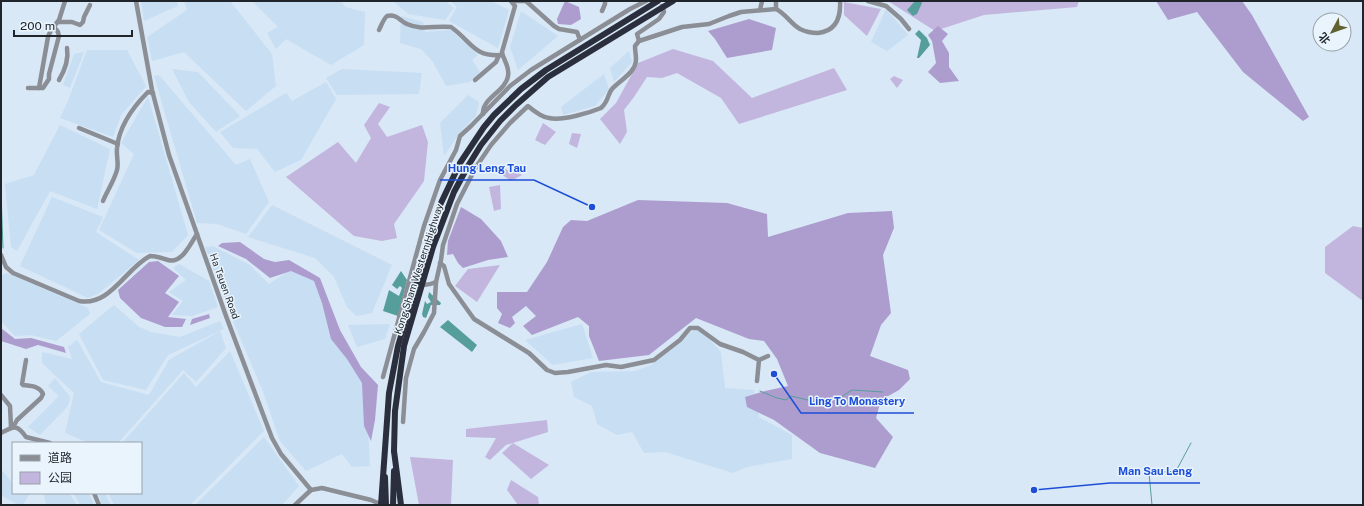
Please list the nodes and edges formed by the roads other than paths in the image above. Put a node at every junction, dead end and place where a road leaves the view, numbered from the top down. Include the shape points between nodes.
1 (65, 1) edge
2 (136, 1) edge
3 (511, 1) edge
4 (526, 1) edge
5 (605, 1) edge
6 (646, 1) edge
7 (651, 1) edge
8 (658, 1) edge
9 (673, 1) edge
10 (762, 1) edge
11 (776, 1) edge
12 (840, 1) edge
13 (868, 1) edge
14 (90, 5) dead end
15 (776, 9) junction
16 (760, 10) junction
17 (602, 11) dead end
18 (58, 22) junction
19 (54, 27) junction
20 (909, 29) dead end
21 (380, 30) dead end
22 (580, 40) junction
23 (639, 41) junction
24 (67, 48) dead end
25 (501, 55) junction
26 (49, 79) junction
27 (475, 80) dead end
28 (28, 88) dead end
29 (39, 88) junction
30 (153, 93) junction
31 (483, 114) junction
32 (79, 128) dead end
33 (118, 144) junction
34 (103, 201) dead end
35 (197, 234) junction
36 (1, 255) edge
37 (440, 263) junction
38 (410, 279) junction
39 (436, 282) junction
40 (768, 356) dead end
41 (26, 360) dead end
42 (759, 360) junction
43 (383, 377) dead end
44 (757, 381) dead end
45 (1, 396) edge
46 (403, 422) dead end
47 (12, 427) junction
48 (1, 433) edge
49 (46, 442) edge
50 (394, 451) junction
51 (311, 490) junction
52 (94, 494) edge
53 (99, 505) edge
54 (295, 505) edge
55 (383, 505) edge
56 (393, 505) edge
57 (401, 505) edge

1 - 18 street
2 - 30 street, Ha Tsuen Road
3 - 4 street
3 - 25 street via 515,6
4 - 22 street via 554,26 577,32
5 - 17 street
6 - 22 street
7 - 23 street via 657,1 664,12 659,19 637,34
8 - 55 highway, Kong Sham Western Highway, bridge via 555,64 521,89 484,127 460,163 440,205 394,363 389,393
9 - 50 highway, Kong Sham Western Highway, bridge via 548,77 500,121 481,145 454,192 444,216 404,346 395,411
10 - 16 street
11 - 15 street
12 - 15 street via 839,16 834,27 827,32 812,33 801,30
13 - 20 street via 886,6
14 - 18 street via 80,25
15 - 16 street
16 - 23 street via 741,12 709,24 682,27
18 - 19 street
19 - 26 street via 58,36
19 - 29 street via 45,48
21 - 25 street via 388,16 399,18 406,24 417,27 451,27 480,52
22 - 31 street via 510,86
23 - 37 street via 635,46 636,60 632,69 626,78 612,89 606,104 601,108 561,118 550,118 528,106 510,122 476,167 456,204
24 - 26 street via 66,64 60,80
25 - 27 street
25 - 31 street via 508,65 506,82 487,102
26 - 29 street via 45,87
28 - 29 street
30 - 33 street via 148,92 133,109
30 - 35 street, Ha Tsuen Road via 169,155
31 - 38 street via 460,136 456,150 440,180
32 - 33 street
33 - 34 street via 117,170
35 - 36 street via 180,258 172,261 150,256 98,300 89,302 79,301 12,273
35 - 51 street, Ha Tsuen Road via 272,438 281,454
37 - 39 street
37 - 42 street via 444,266 449,284 474,319 529,353 547,370 555,373 606,365 621,367 654,360 680,340 690,328 698,328 720,344
38 - 39 street via 417,284 428,286
38 - 43 street
39 - 46 street via 434,312 414,349 406,378
40 - 42 street
41 - 47 street via 22,384 36,387 43,394
42 - 44 street
45 - 47 street via 10,406
47 - 48 street
47 - 49 street via 21,430 26,437
50 - 56 highway, Kong Sham Western Highway
50 - 57 highway
51 - 54 street
51 - 55 street via 322,488
52 - 53 street

